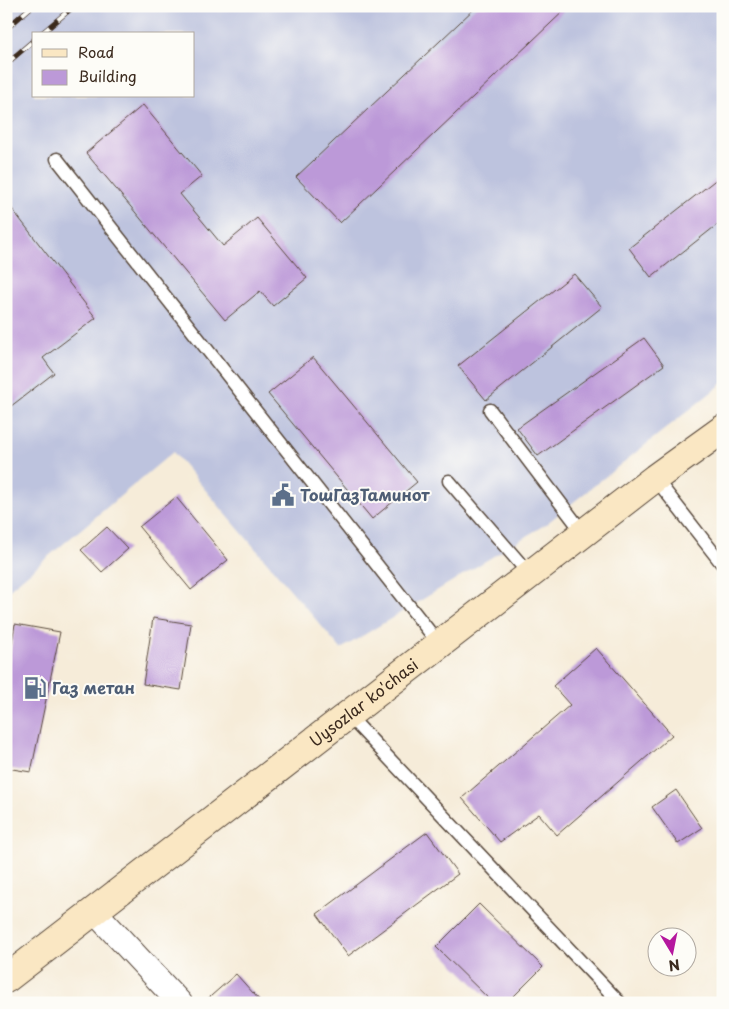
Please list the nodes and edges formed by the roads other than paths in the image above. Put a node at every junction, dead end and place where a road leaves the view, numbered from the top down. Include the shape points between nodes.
1 (57, 159) dead end
2 (490, 410) dead end
3 (723, 429) edge
4 (655, 478) junction
5 (449, 481) dead end
6 (584, 534) junction
7 (723, 565) edge
8 (530, 575) junction
9 (440, 645) junction
10 (348, 715) junction
11 (94, 911) junction
12 (6, 979) edge
13 (180, 1003) edge
14 (620, 1003) edge

1 - 9 lane
2 - 6 lane
3 - 4 main road, Uysozlar ko'chasi
4 - 6 main road, Uysozlar ko'chasi
4 - 7 lane
5 - 8 lane
6 - 8 main road, Uysozlar ko'chasi
8 - 9 main road, Uysozlar ko'chasi
9 - 10 main road, Uysozlar ko'chasi
10 - 11 main road, Uysozlar ko'chasi
10 - 14 lane
11 - 12 main road, Uysozlar ko'chasi
11 - 13 street

